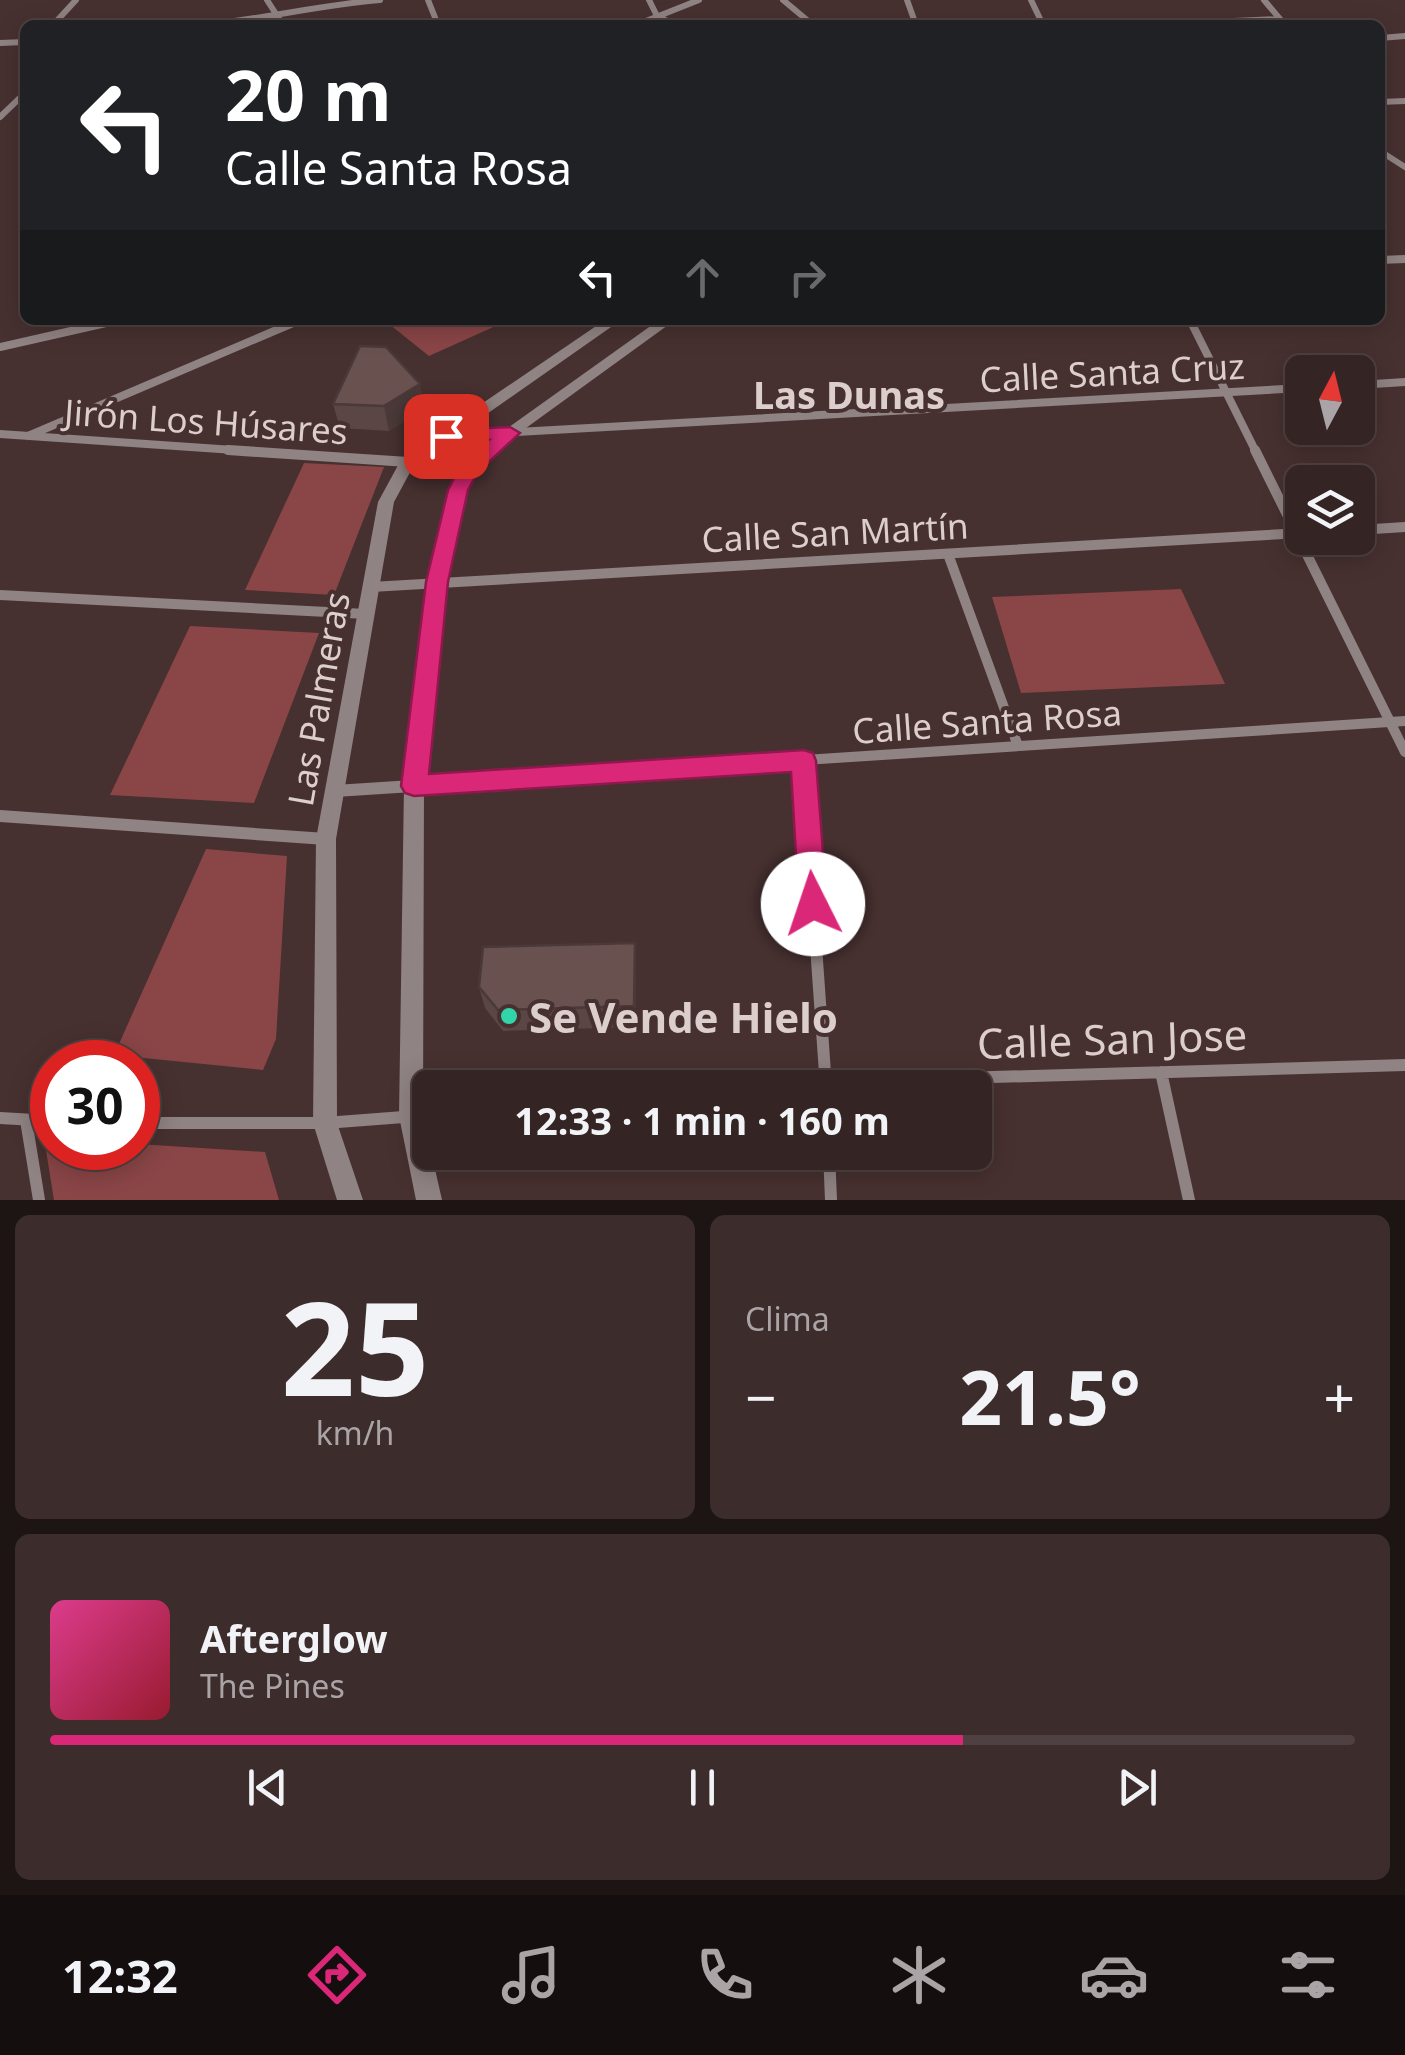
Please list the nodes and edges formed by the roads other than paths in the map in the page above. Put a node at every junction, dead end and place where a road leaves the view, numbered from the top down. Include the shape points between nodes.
1 (76, 0) edge
2 (267, 0) edge
3 (380, 0) edge
4 (649, 0) edge
5 (698, 0) edge
6 (783, 0) edge
7 (1264, 0) edge
8 (275, 14) junction
9 (657, 16) junction
10 (58, 20) edge
11 (236, 20) edge
12 (279, 20) edge
13 (648, 20) edge
14 (665, 20) edge
15 (807, 20) edge
16 (1280, 20) edge
17 (20, 97) edge
18 (0, 118) edge
19 (98, 325) edge
20 (288, 325) edge
21 (607, 325) edge
22 (661, 325) edge
23 (1192, 325) edge
24 (0, 347) edge
25 (1405, 382) edge
26 (1375, 384) edge
27 (1285, 389) edge
28 (1226, 393) junction
29 (510, 433) junction
30 (0, 434) edge
31 (27, 436) junction
32 (446, 436) junction
33 (408, 462) junction
34 (1285, 506) edge
35 (1405, 527) edge
36 (1375, 529) edge
37 (1285, 534) edge
38 (948, 554) junction
39 (1310, 555) edge
40 (437, 582) junction
41 (371, 586) junction
42 (0, 595) edge
43 (366, 614) junction
44 (1391, 722) junction
45 (1405, 722) edge
46 (1018, 746) junction
47 (1405, 752) edge
48 (804, 761) junction
49 (414, 786) junction
50 (334, 791) junction
51 (0, 816) edge
52 (326, 839) junction
53 (1405, 1065) edge
54 (420, 1070) edge
55 (824, 1070) edge
56 (1160, 1072) junction
57 (992, 1079) edge
58 (412, 1116) edge
59 (0, 1118) edge
60 (26, 1120) junction
61 (30, 1120) edge
62 (160, 1123) edge
63 (325, 1123) junction
64 (426, 1170) edge
65 (830, 1170) edge
66 (39, 1200) edge
67 (350, 1200) edge
68 (429, 1200) edge
69 (831, 1200) edge
70 (1189, 1200) edge

1 - 10 street
2 - 8 street
3 - 8 street
4 - 9 street
5 - 9 street
6 - 15 street
7 - 16 street
8 - 11 street
8 - 12 street
9 - 13 street
9 - 14 street
17 - 18 street
19 - 24 street
20 - 31 street
21 - 32 street, Las Palmeras
22 - 29 street
23 - 28 street
25 - 26 street
27 - 28 street, Calle Santa Cruz
28 - 29 street, Calle Santa Cruz
28 - 34 street
29 - 32 street, Calle Santa Cruz
29 - 40 street via 469,468 458,490
30 - 31 street, Jirón Los Húsares
31 - 33 street, Jirón Los Húsares
32 - 33 street, Las Palmeras
33 - 41 street, Las Palmeras via 386,502
35 - 36 street
37 - 38 street, Calle San Martín
38 - 40 street, Calle San Martín
38 - 46 street
39 - 44 street
40 - 41 street, Calle San Martín
40 - 49 street
41 - 43 street, Las Palmeras
42 - 43 street
43 - 50 street, Las Palmeras
44 - 45 street, Calle Santa Rosa
44 - 46 street, Calle Santa Rosa
44 - 47 street
46 - 48 street, Calle Santa Rosa
48 - 49 street, Calle Santa Rosa
48 - 55 street
49 - 50 street, Calle Santa Rosa
49 - 54 street
50 - 52 street, Las Palmeras
51 - 52 street
52 - 63 street, Las Palmeras
53 - 56 street, Calle San Jose
56 - 57 street, Calle San Jose
56 - 70 street
58 - 63 street
59 - 60 street
60 - 61 street
60 - 66 street
62 - 63 street
63 - 67 street, Las Palmeras
64 - 68 street
65 - 69 street

